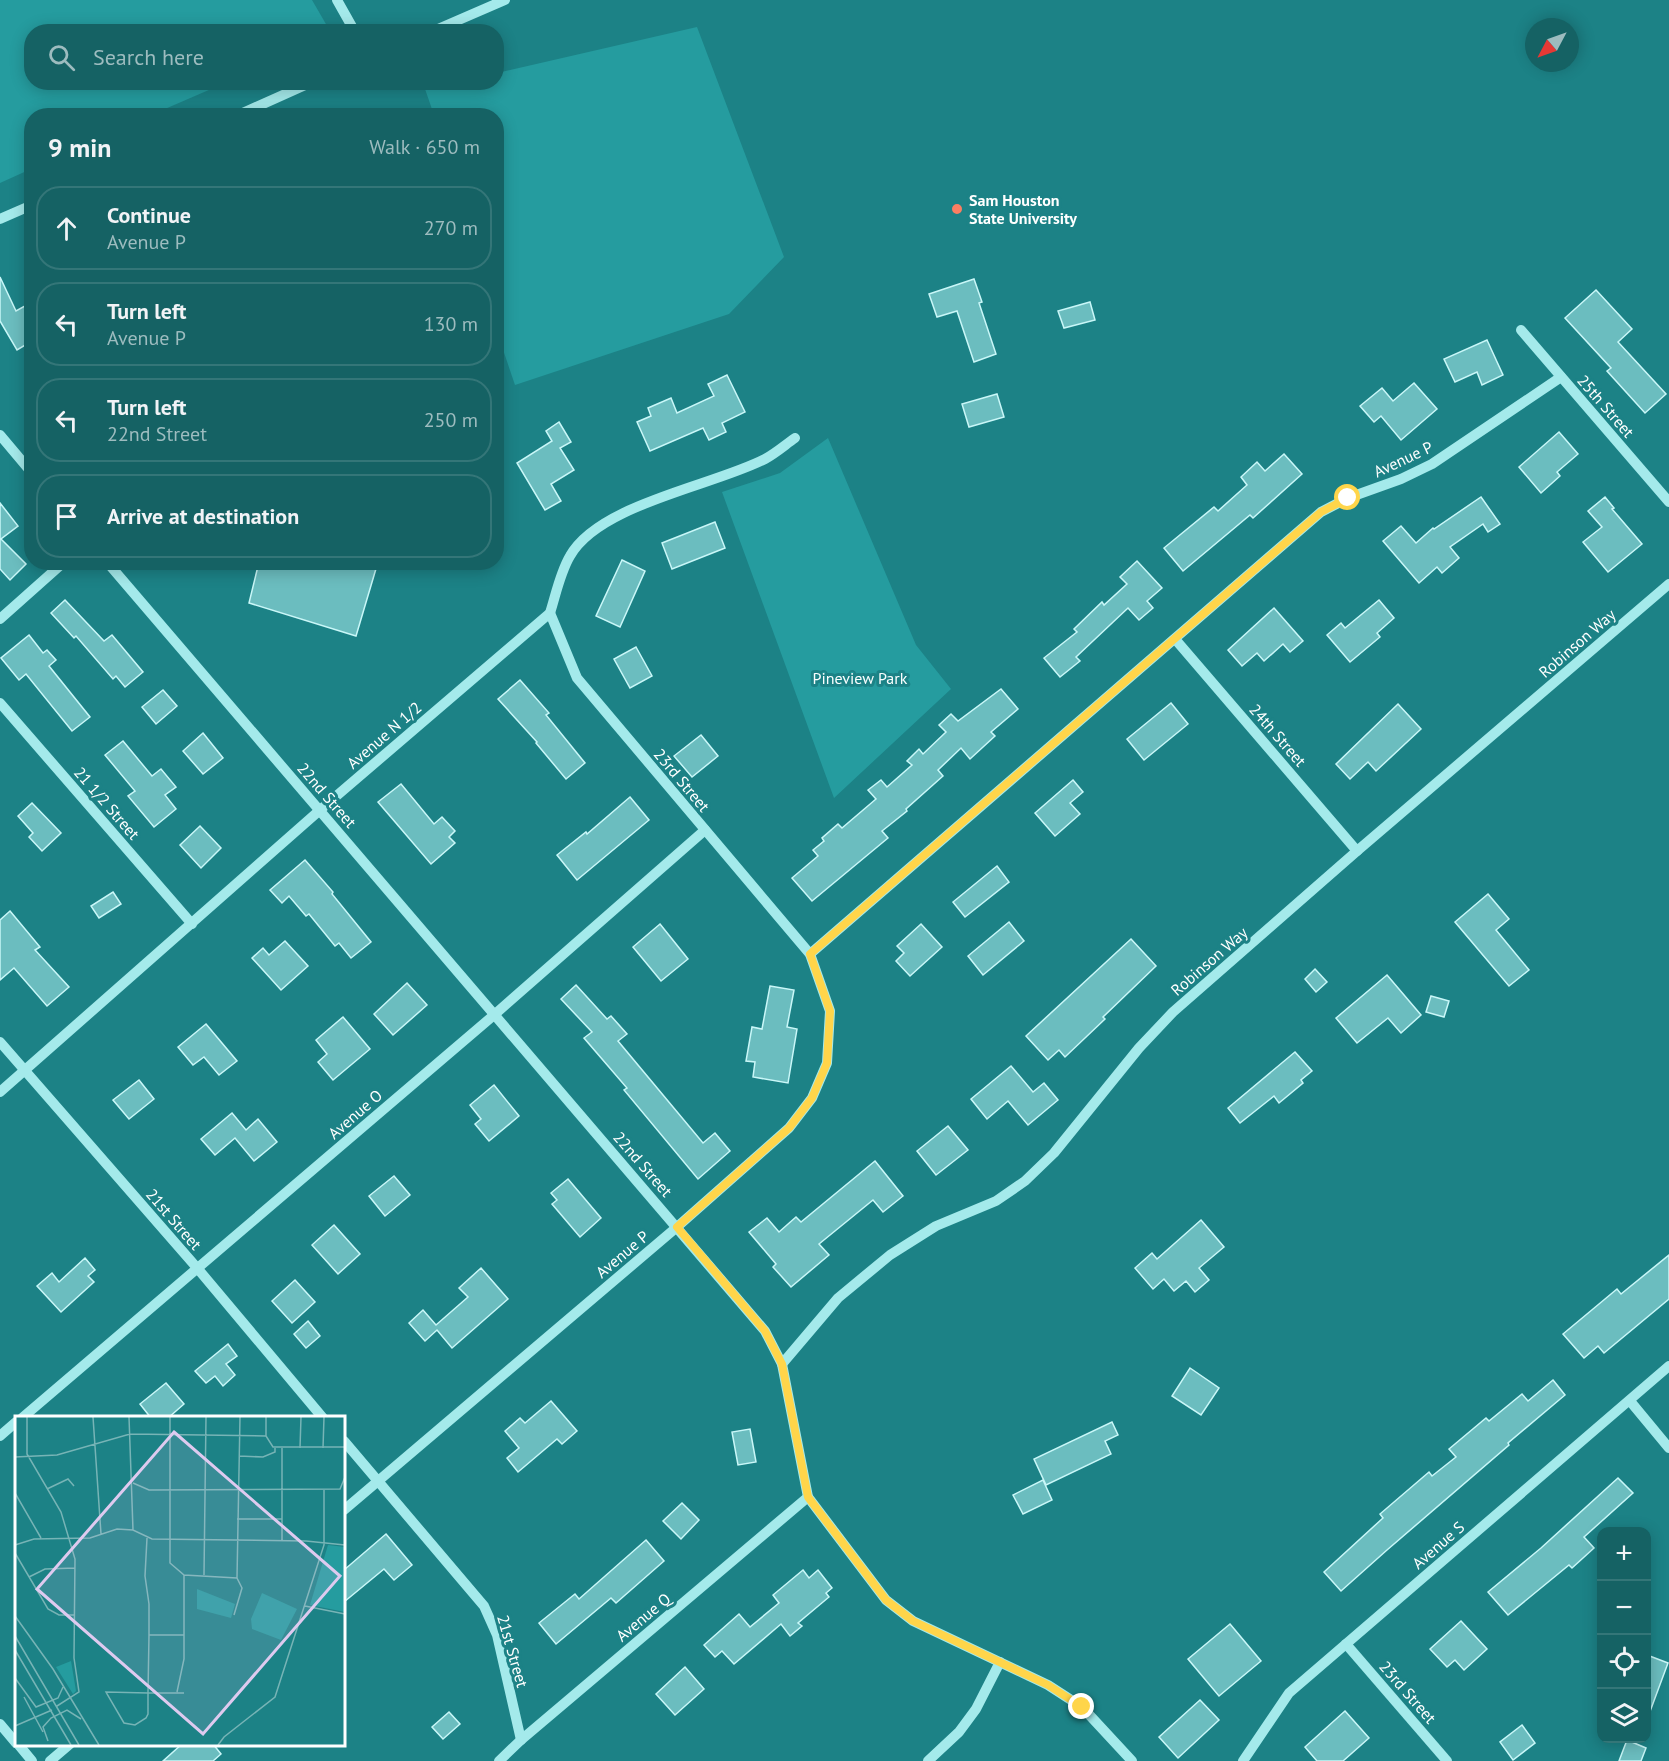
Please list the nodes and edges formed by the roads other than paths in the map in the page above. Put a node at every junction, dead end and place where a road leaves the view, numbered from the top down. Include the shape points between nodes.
1 (337, 0) edge
2 (505, 0) edge
3 (350, 24) edge
4 (450, 24) edge
5 (294, 90) edge
6 (254, 108) edge
7 (24, 208) edge
8 (0, 219) edge
9 (1521, 330) dead end
10 (1561, 377) junction
11 (0, 435) edge
12 (795, 438) dead end
13 (24, 464) edge
14 (1669, 502) edge
15 (55, 570) edge
16 (114, 570) edge
17 (1669, 584) edge
18 (550, 613) junction
19 (0, 619) edge
20 (1175, 639) junction
21 (0, 703) edge
22 (320, 810) junction
23 (705, 830) junction
24 (1357, 851) junction
25 (192, 924) junction
26 (810, 954) junction
27 (494, 1015) junction
28 (0, 1042) edge
29 (25, 1071) junction
30 (0, 1092) edge
31 (677, 1227) junction
32 (198, 1269) junction
33 (782, 1364) junction
34 (1669, 1366) edge
35 (1630, 1401) junction
36 (24, 1416) edge
37 (321, 1416) edge
38 (15, 1423) edge
39 (0, 1436) edge
40 (345, 1443) edge
41 (1669, 1448) edge
42 (377, 1481) junction
43 (808, 1497) junction
44 (345, 1509) edge
45 (1346, 1644) junction
46 (1000, 1662) junction
47 (0, 1724) edge
48 (520, 1740) junction
49 (15, 1742) edge
50 (19, 1746) edge
51 (68, 1746) edge
52 (32, 1761) edge
53 (50, 1761) edge
54 (499, 1761) edge
55 (928, 1761) edge
56 (1132, 1761) edge
57 (1242, 1761) edge
58 (1448, 1761) edge

1 - 3 street
2 - 4 street
5 - 6 street
7 - 8 street
9 - 10 street, 25th Street
10 - 14 street, 25th Street
10 - 20 street, Avenue P via 1432,464 1321,512
11 - 13 street
12 - 18 street via 765,459 614,517 590,534 570,555
15 - 19 street
16 - 22 street, 22nd Street
17 - 24 street, Robinson Way
18 - 22 street, Avenue N 1/2
18 - 23 street, 23rd Street via 577,678
20 - 24 street, 24th Street
20 - 26 street, Avenue P
21 - 25 street, 21 1/2 Street
22 - 25 street, Avenue N 1/2
22 - 27 street, 22nd Street
23 - 26 street, 23rd Street
23 - 27 street, Avenue O
24 - 33 street, Robinson Way via 1173,1012 1054,1154 1025,1181 996,1200 936,1226 890,1255 838,1298
25 - 29 street, Avenue N 1/2
26 - 31 street, Avenue P via 830,1011 827,1063 812,1098 789,1128
27 - 31 street, 22nd Street
27 - 32 street, Avenue O
28 - 29 street, 21st Street
29 - 30 street, Avenue N 1/2
29 - 32 street, 21st Street
31 - 33 street, 22nd Street via 765,1331
31 - 42 street, Avenue P
32 - 36 street, Avenue O
32 - 37 street, 21st Street
33 - 43 street, 22nd Street
34 - 35 street, Avenue S
35 - 41 street
35 - 45 street, Avenue S
38 - 39 street
40 - 42 street, 21st Street
42 - 44 street, Avenue P
42 - 48 street, 21st Street via 484,1606 496,1635
43 - 46 street, 22nd Street via 886,1600 913,1621
43 - 48 street, Avenue Q
45 - 57 street, Avenue S via 1289,1693
45 - 58 street, 23rd Street
46 - 55 street via 976,1709 959,1732
46 - 56 street, 22nd Street via 1082,1707
47 - 49 street
48 - 54 street, Avenue Q
50 - 52 street
51 - 53 street

